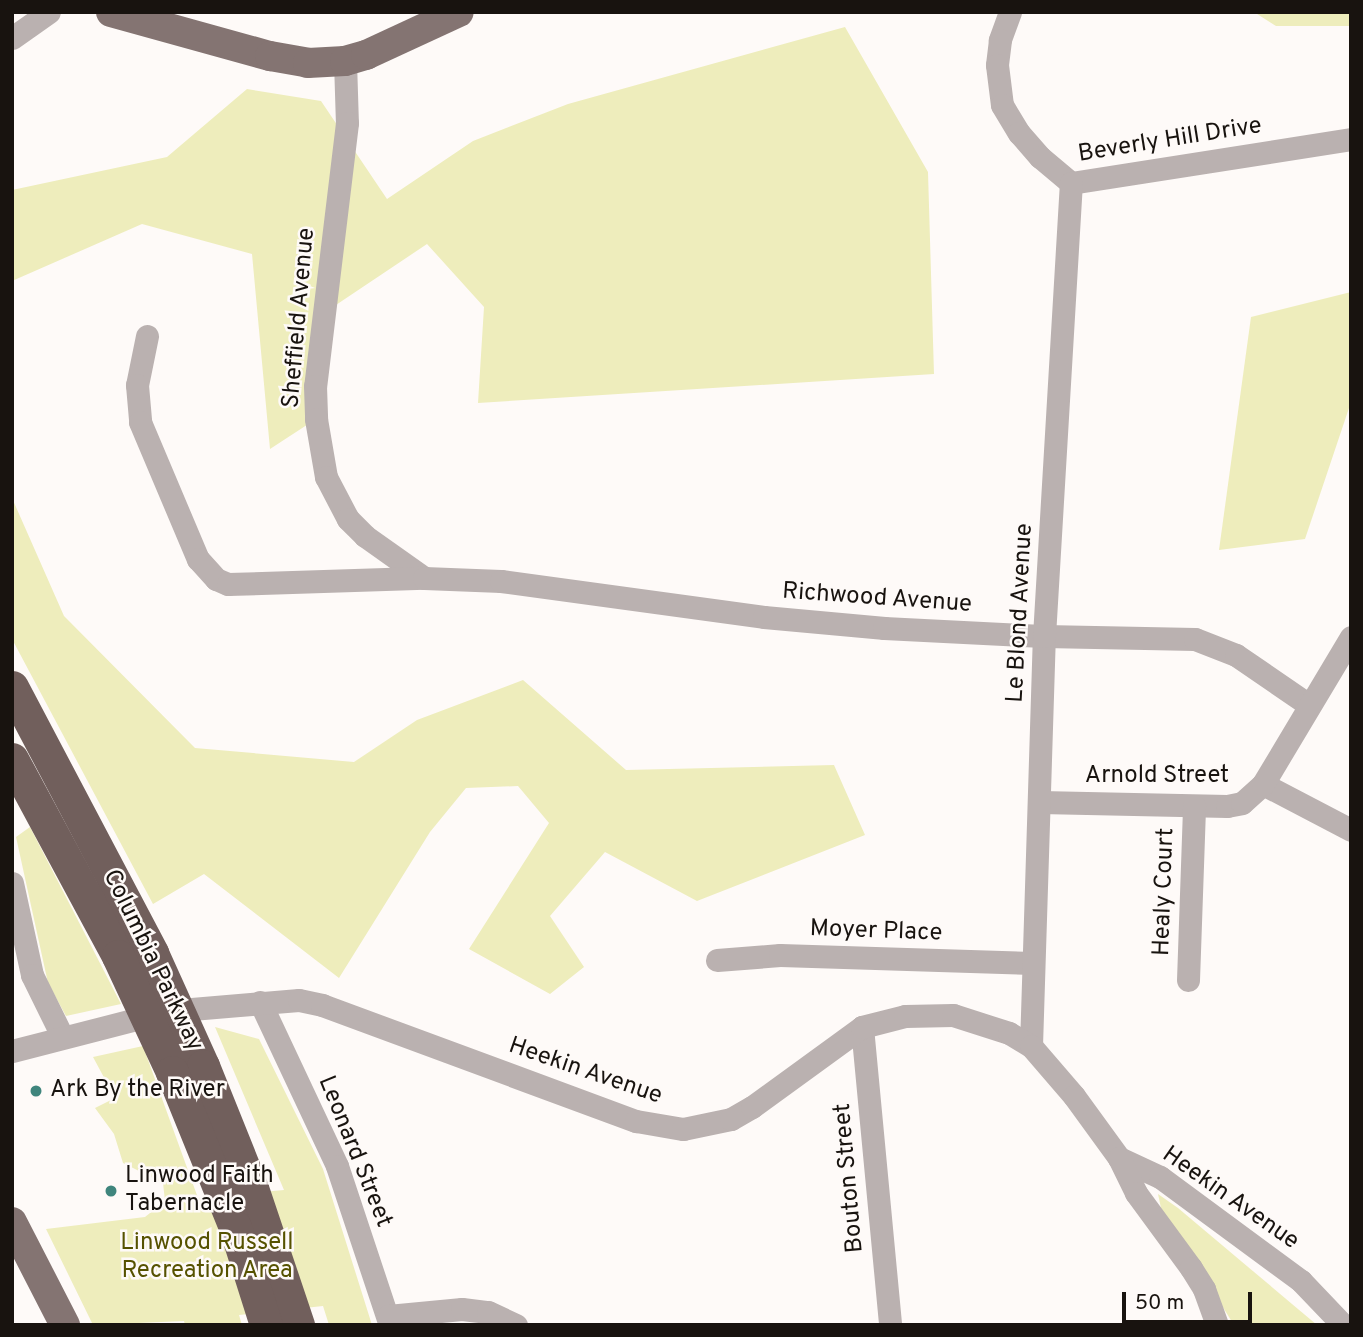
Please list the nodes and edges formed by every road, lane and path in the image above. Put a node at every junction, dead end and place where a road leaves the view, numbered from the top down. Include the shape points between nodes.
1 (49, 12) edge
2 (111, 12) edge
3 (459, 12) edge
4 (1010, 12) edge
5 (12, 38) edge
6 (345, 61) junction
7 (1351, 139) edge
8 (1071, 183) junction
9 (147, 336) dead end
10 (424, 578) junction
11 (1045, 636) junction
12 (1351, 637) edge
13 (12, 687) edge
14 (1309, 705) junction
15 (12, 759) edge
16 (1263, 785) junction
17 (1040, 802) junction
18 (1194, 806) junction
19 (1351, 830) edge
20 (12, 883) edge
21 (718, 960) dead end
22 (1033, 963) junction
23 (1188, 980) dead end
24 (260, 1002) junction
25 (862, 1027) junction
26 (62, 1037) junction
27 (1031, 1046) junction
28 (12, 1051) edge
29 (188, 1069) junction
30 (1119, 1158) junction
31 (12, 1222) edge
32 (389, 1320) edge
33 (65, 1325) edge
34 (267, 1325) edge
35 (298, 1325) edge
36 (516, 1325) edge
37 (890, 1325) edge
38 (1217, 1325) edge
39 (1343, 1325) edge

1 - 5 street
2 - 6 main road via 270,56 309,63
3 - 6 main road via 393,45
4 - 8 street, Beverly Hill Drive via 997,65 1002,105 1040,157
6 - 10 street, Sheffield Avenue via 347,123 315,386 316,419 326,477 348,519
7 - 8 street, Beverly Hill Drive
8 - 11 street, Le Blond Avenue
9 - 10 street, Richwood Avenue via 137,385 140,422 205,570 216,579 241,586
10 - 11 street, Richwood Avenue via 501,581 764,617
11 - 14 street, Richwood Avenue via 1195,639 1236,655
11 - 17 street, Le Blond Avenue
12 - 14 street, Arnold Street
13 - 29 highway, Columbia Parkway via 152,953
14 - 16 street, Arnold Street
15 - 29 highway, Columbia Parkway via 118,956
16 - 18 street, Arnold Street via 1242,803
16 - 19 street
17 - 18 street, Arnold Street
17 - 22 street, Le Blond Avenue
18 - 23 street, Healy Court
20 - 26 street via 32,975
21 - 22 street, Moyer Place via 780,955
22 - 27 street, Le Blond Avenue
24 - 25 street, Heekin Avenue via 299,1000 322,1005 636,1121 684,1129 731,1119 752,1108
24 - 26 street, Heekin Avenue via 168,1011
24 - 32 street, Leonard Street via 337,1166
25 - 27 street, Heekin Avenue via 905,1016 953,1015 1009,1033
25 - 37 street, Bouton Street
26 - 28 street, Heekin Avenue
27 - 30 street, Heekin Avenue
29 - 34 highway, Columbia Parkway
29 - 35 highway, Columbia Parkway via 252,1188
30 - 38 street via 1136,1192 1204,1289
30 - 39 street, Heekin Avenue via 1160,1177 1301,1281
31 - 33 main road
32 - 36 street via 462,1309 488,1312

